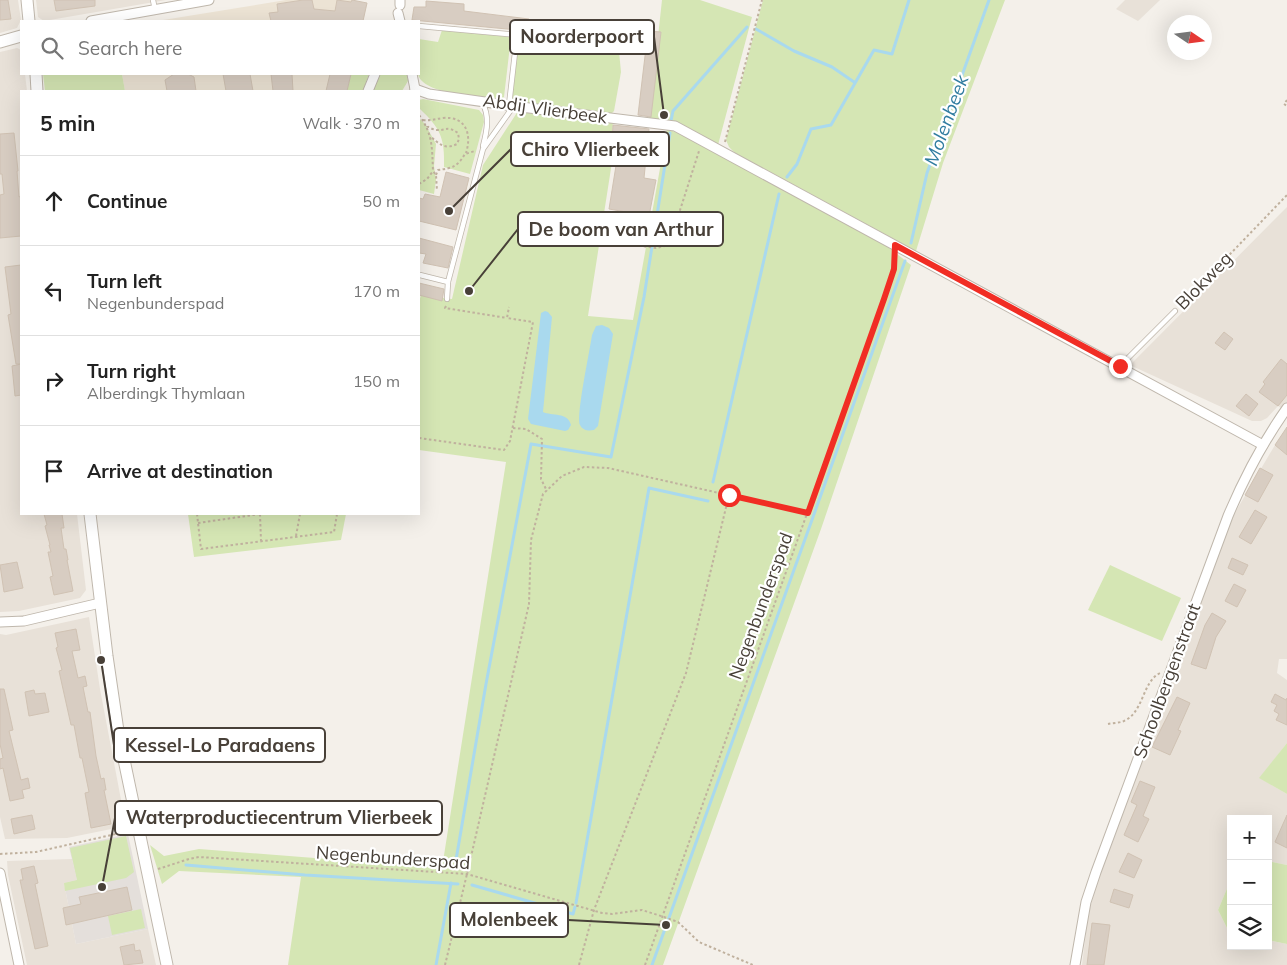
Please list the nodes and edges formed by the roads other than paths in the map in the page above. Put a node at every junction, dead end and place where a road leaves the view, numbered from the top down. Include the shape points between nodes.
1 (27, 0) edge
2 (153, 0) edge
3 (209, 0) edge
4 (198, 1) edge
5 (155, 10) junction
6 (30, 20) edge
7 (97, 20) edge
8 (420, 26) edge
9 (20, 36) edge
10 (0, 42) edge
11 (36, 75) edge
12 (375, 75) edge
13 (412, 75) edge
14 (37, 90) edge
15 (368, 90) edge
16 (414, 90) edge
17 (420, 92) edge
18 (482, 101) junction
19 (511, 105) junction
20 (483, 149) junction
21 (420, 275) dead end
22 (448, 282) junction
23 (447, 299) road end
24 (1175, 311) road end
25 (1120, 366) junction
26 (1287, 408) edge
27 (1263, 445) junction
28 (90, 515) edge
29 (100, 603) junction
30 (0, 622) edge
31 (0, 873) edge
32 (18, 965) edge
33 (167, 965) edge
34 (1075, 965) edge

1 - 6 street
2 - 5 lane
3 - 4 street
4 - 5 street
5 - 7 street
8 - 19 lane via 517,35
9 - 10 street
11 - 14 street
12 - 15 street
13 - 16 street, Abdij Vlierbeek
17 - 18 street, Abdij Vlierbeek
18 - 19 street, Abdij Vlierbeek
18 - 20 lane via 488,126
19 - 20 lane
19 - 25 street, Abdij Vlierbeek via 675,126
20 - 22 lane
21 - 22 lane
22 - 23 lane
24 - 25 lane, Blokweg
25 - 27 street
26 - 27 street, Schoolbergenstraat
27 - 34 street, Schoolbergenstraat via 1228,516 1086,902
28 - 29 street
29 - 30 street via 24,621
29 - 33 street via 118,731
31 - 32 street

